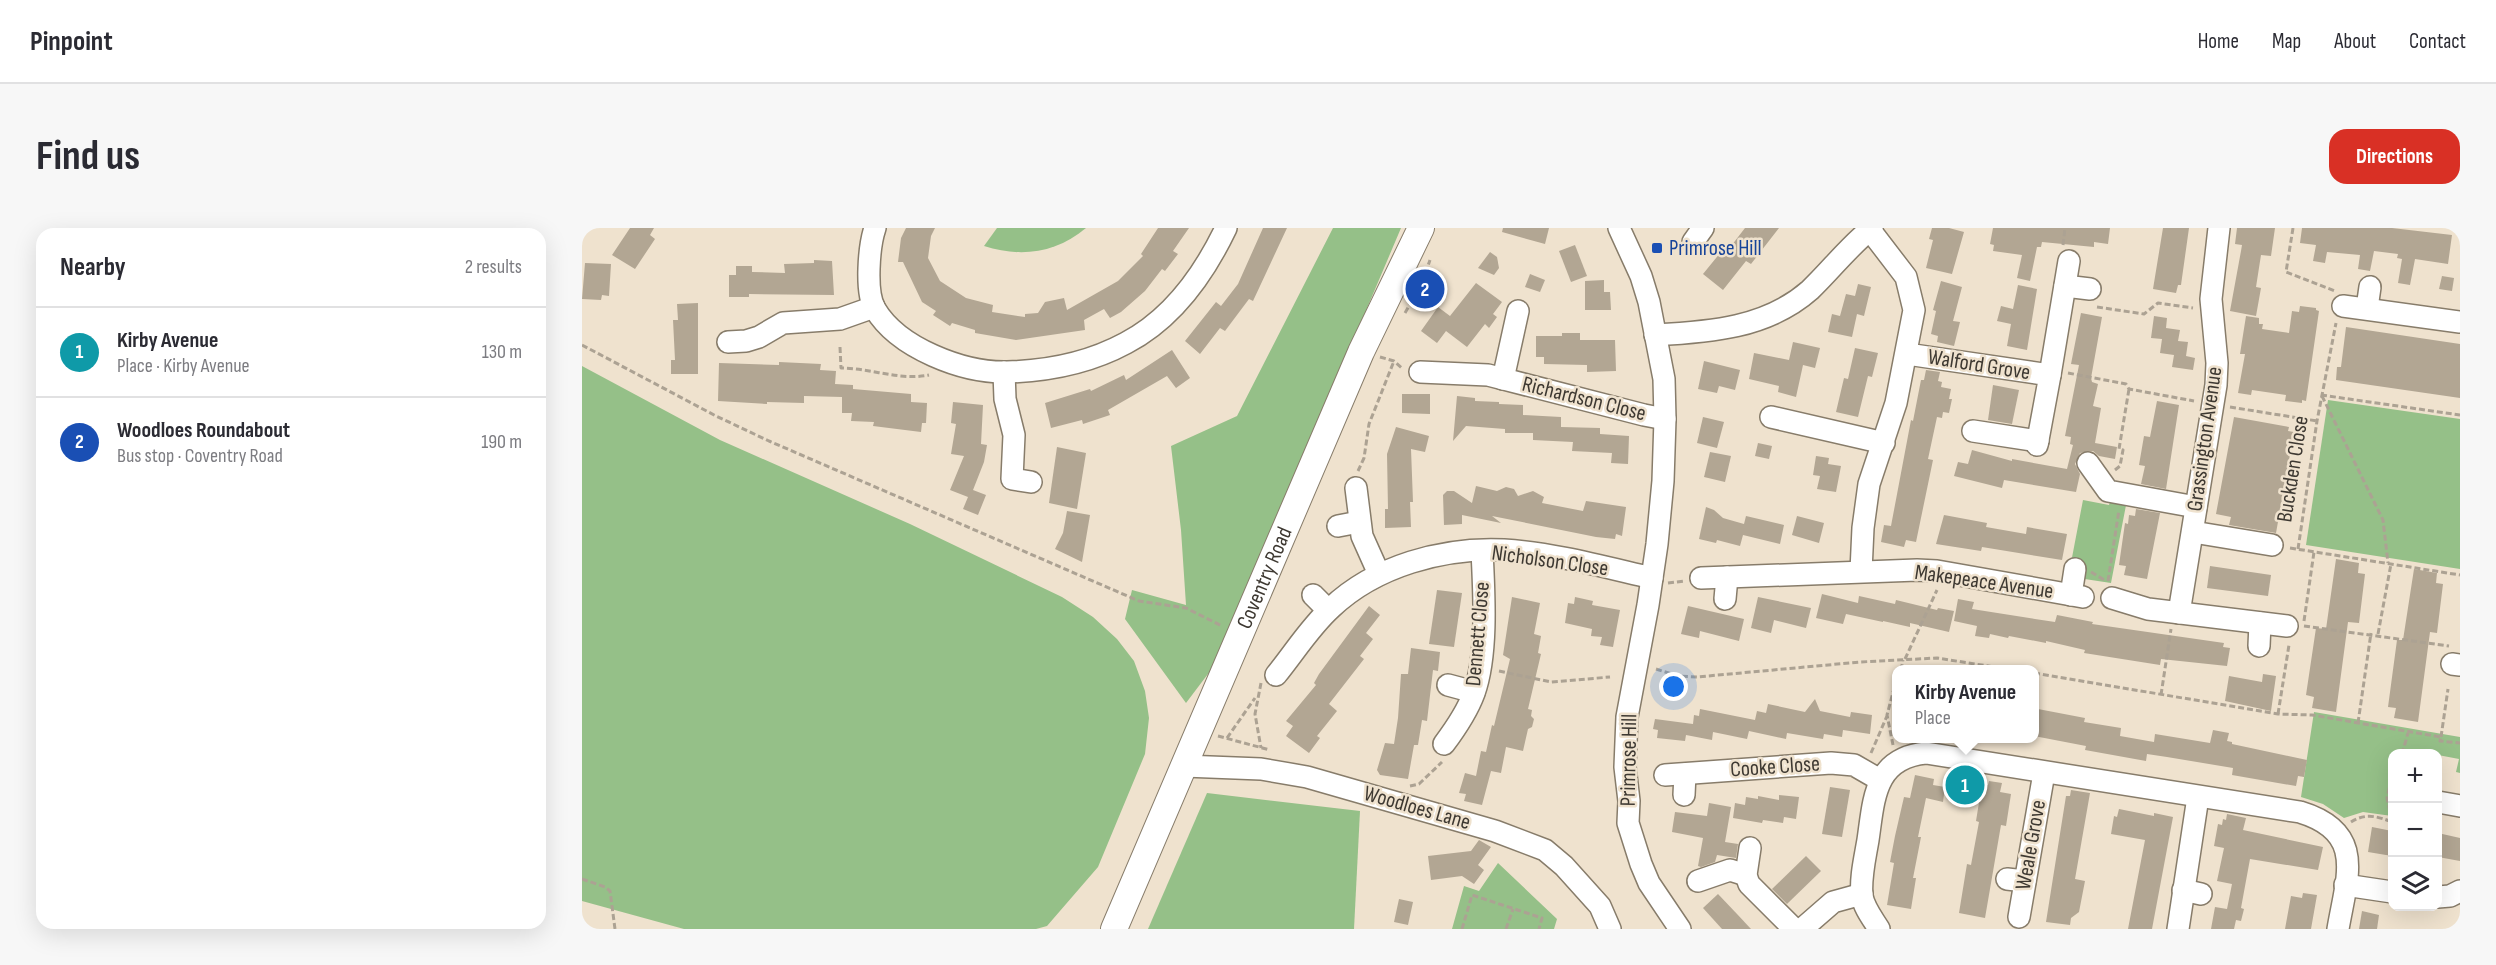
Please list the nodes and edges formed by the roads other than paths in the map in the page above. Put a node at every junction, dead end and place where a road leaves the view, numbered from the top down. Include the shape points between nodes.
1 (875, 228) edge
2 (1226, 228) edge
3 (1421, 228) edge
4 (1619, 228) edge
5 (2219, 228) edge
6 (1871, 229) edge
7 (2069, 261) dead end
8 (2090, 289) dead end
9 (2063, 294) junction
10 (2340, 304) road end
11 (874, 308) junction
12 (1518, 311) dead end
13 (2460, 322) edge
14 (1655, 335) junction
15 (728, 342) dead end
16 (1907, 354) junction
17 (1004, 372) junction
18 (1420, 372) road end
19 (2051, 373) junction
20 (1503, 379) junction
21 (1771, 417) dead end
22 (1665, 419) junction
23 (1973, 430) dead end
24 (1884, 443) junction
25 (2094, 472) road end
26 (1031, 482) dead end
27 (1356, 488) road end
28 (2196, 507) junction
29 (1359, 522) junction
30 (1338, 526) dead end
31 (2193, 532) junction
32 (2272, 545) road end
33 (1482, 551) junction
34 (2079, 568) road end
35 (1861, 571) junction
36 (1379, 574) junction
37 (1727, 577) junction
38 (1652, 578) junction
39 (1701, 578) dead end
40 (2111, 588) road end
41 (1725, 599) dead end
42 (2175, 618) junction
43 (2260, 623) junction
44 (2294, 629) road end
45 (2259, 646) dead end
46 (1276, 675) road end
47 (1448, 685) dead end
48 (1474, 692) junction
49 (1444, 744) road end
50 (1184, 766) junction
51 (2044, 773) junction
52 (1880, 780) junction
53 (1678, 781) dead end
54 (2198, 797) junction
55 (2442, 803) edge
56 (2460, 806) edge
57 (1750, 848) dead end
58 (1746, 875) junction
59 (1698, 881) dead end
60 (2345, 885) junction
61 (2388, 891) edge
62 (2460, 891) edge
63 (1862, 894) junction
64 (2442, 897) edge
65 (2019, 917) dead end
66 (1114, 929) edge
67 (1610, 929) edge
68 (1680, 929) edge
69 (1794, 929) edge
70 (1802, 929) edge
71 (1879, 929) edge
72 (2178, 929) edge
73 (2338, 929) edge

1 - 11 street via 868,254
2 - 17 street via 1195,282 1161,319 1127,343 1068,365
3 - 50 main road, Coventry Road via 1361,352
4 - 14 street, Primrose Hill via 1645,288
5 - 28 street, Grassington Avenue via 2211,310 2216,385
6 - 14 street via 1809,291 1781,311 1732,327
6 - 16 street via 1899,265 1911,290 1914,310
7 - 9 street, Walford Grove
8 - 9 street
9 - 19 street, Walford Grove
10 - 13 street via 2368,298
11 - 15 street via 840,320 783,323 759,337
11 - 17 street via 901,336 922,350 952,362
12 - 20 street, Richardson Close
14 - 22 street, Primrose Hill via 1664,379
16 - 19 street, Walford Grove
16 - 24 street
17 - 26 street via 1005,399 1014,435 1012,479
18 - 20 street, Richardson Close via 1468,373
19 - 23 street, Walford Grove via 2037,443
20 - 22 street, Richardson Close
21 - 24 street
22 - 38 street, Primrose Hill via 1662,509
24 - 35 street via 1865,505
25 - 28 street via 2108,491
27 - 29 street
28 - 31 street, Grassington Avenue
29 - 30 street
29 - 36 street
31 - 32 street
31 - 42 street, Grassington Avenue
33 - 36 street, Nicholson Close via 1437,556
33 - 38 street, Nicholson Close via 1535,554
33 - 48 street, Dennett Close via 1483,627
34 - 35 street, Makepeace Avenue via 2077,596 1937,571
35 - 37 street, Makepeace Avenue
36 - 46 street, Nicholson Close via 1320,603
37 - 39 street, Makepeace Avenue
37 - 41 street
38 - 68 street, Primrose Hill via 1627,717 1628,823 1649,883
40 - 42 street via 2148,609
42 - 43 street
43 - 44 street
43 - 45 street
47 - 48 street
48 - 49 street, Dennett Close
50 - 66 main road, Coventry Road
50 - 67 street, Woodloes Lane via 1261,769 1306,777 1495,831 1545,850 1590,893
51 - 52 street via 1918,754 1893,765
51 - 54 street
51 - 65 street, Weale Grove via 2016,880
52 - 53 street, Cooke Close via 1843,764
52 - 63 street
54 - 60 street via 2300,812 2321,819 2338,831 2344,843
54 - 72 street via 2192,892
55 - 56 street
57 - 58 street
58 - 59 street via 1730,870
58 - 69 street via 1749,884
60 - 61 street
60 - 73 street
62 - 64 street
63 - 70 street via 1833,902
63 - 71 street

